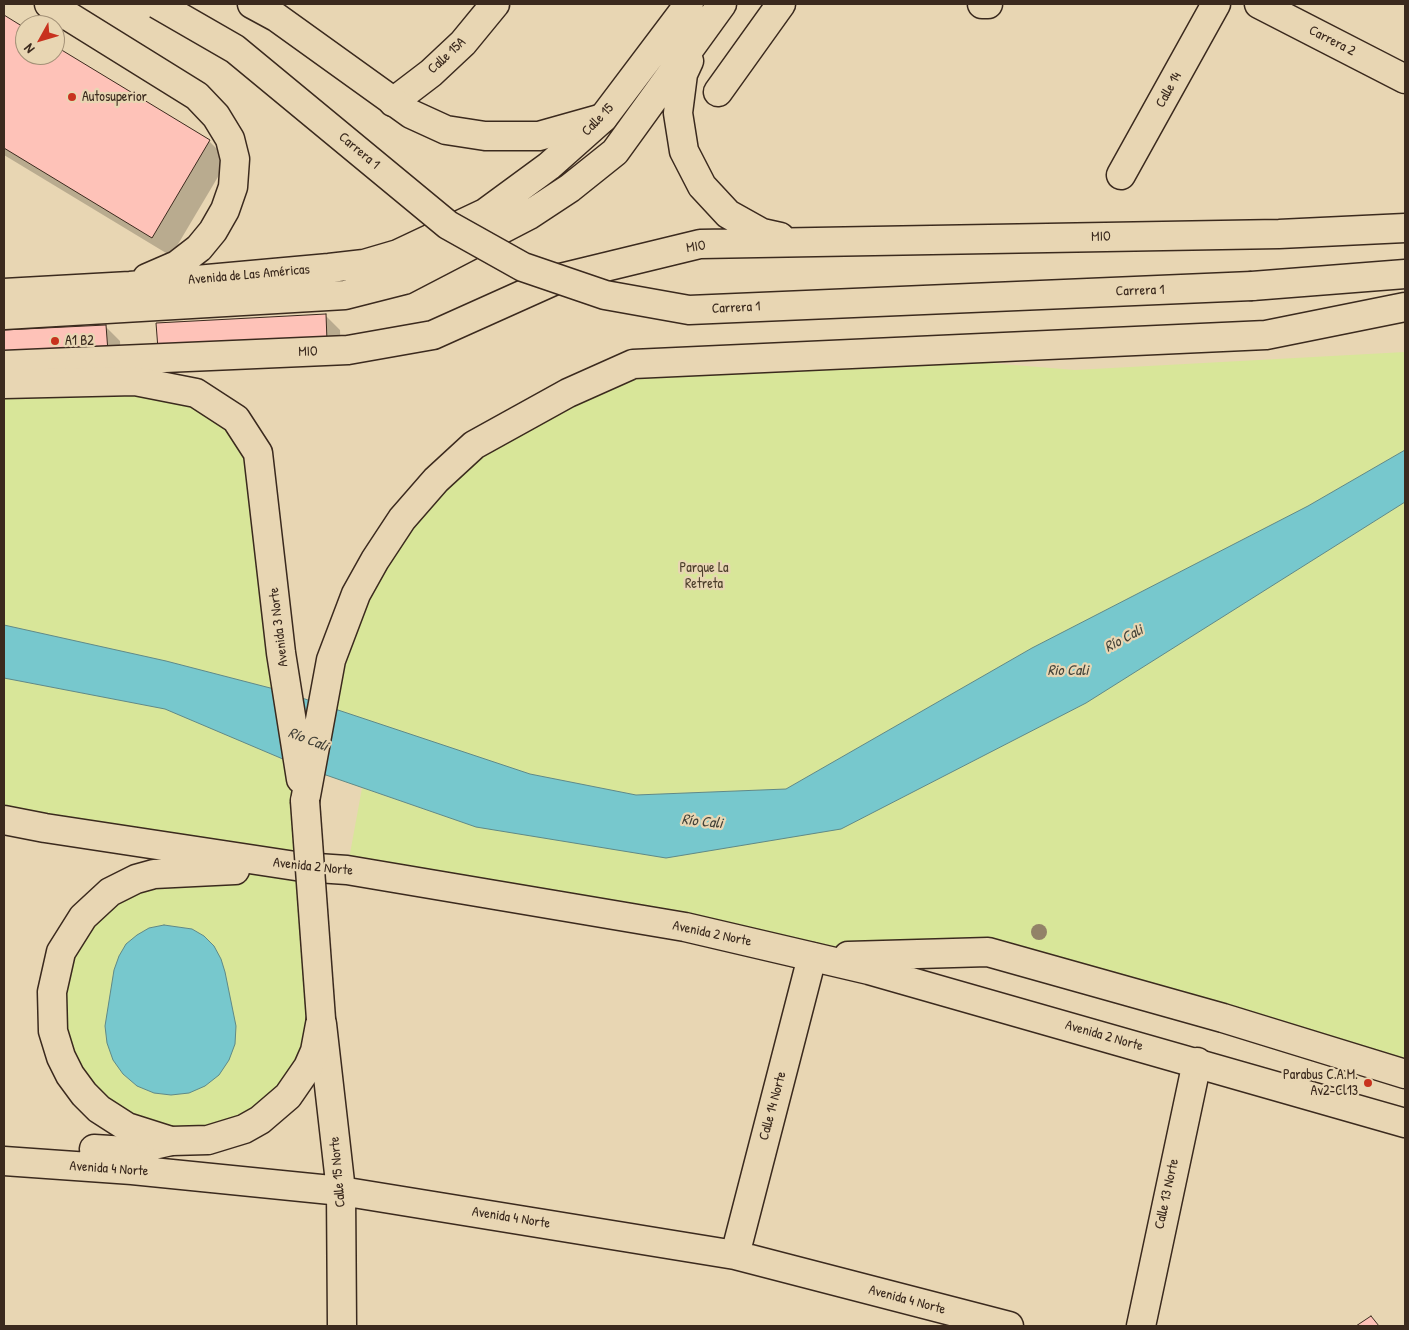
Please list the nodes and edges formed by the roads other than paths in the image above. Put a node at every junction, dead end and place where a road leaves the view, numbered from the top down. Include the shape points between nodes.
1 (49, 4) edge
2 (158, 4) edge
3 (252, 4) edge
4 (495, 4) edge
5 (689, 4) edge
6 (722, 4) edge
7 (780, 4) edge
8 (982, 4) edge
9 (988, 4) edge
10 (1216, 4) edge
11 (1258, 4) edge
12 (280, 10) edge
13 (698, 39) junction
14 (1405, 79) edge
15 (718, 92) dead end
16 (393, 102) junction
17 (603, 118) junction
18 (1122, 175) dead end
19 (485, 213) joint
20 (1405, 228) edge
21 (800, 242) junction
22 (1405, 274) edge
23 (130, 286) junction
24 (4, 293) edge
25 (1405, 307) edge
26 (4, 315) edge
27 (4, 365) edge
28 (4, 384) edge
29 (304, 801) junction
30 (4, 820) edge
31 (302, 867) junction
32 (812, 957) junction
33 (321, 1019) junction
34 (1197, 1062) junction
35 (1405, 1074) edge
36 (1405, 1123) edge
37 (171, 1141) junction
38 (4, 1144) edge
39 (4, 1161) edge
40 (341, 1191) junction
41 (735, 1255) junction
42 (342, 1326) edge
43 (1009, 1326) edge
44 (1141, 1326) edge

1 - 23 main road via 197,96 216,116 230,139 236,159 233,187 214,231 177,265
2 - 22 main road, Carrera 1, bridge via 235,49 448,225 523,267 605,295 689,310 1252,286
3 - 12 main road
4 - 16 main road, Calle 15A via 463,43
5 - 17 main road, Calle 15
6 - 13 main road
7 - 15 main road
8 - 9 main road
10 - 18 main road, Calle 14
11 - 14 main road, Carrera 2
12 - 16 main road
13 - 21 main road via 683,74 678,113 684,151 702,186 728,214 762,233
13 - 26 main road via 614,152 570,188 529,215 404,280 345,295
16 - 17 main road via 446,130 485,136 539,136
17 - 19 main road, Calle 15 via 549,166
19 - 23 main road, Avenida de Las Américas via 398,254 364,264
20 - 21 main road, MIO via 1279,234
21 - 27 main road, MIO via 700,244 569,276 433,335 348,350
23 - 24 main road, Avenida de Las Américas
25 - 29 main road via 1266,334 633,364 568,393 474,446 436,480 402,519 375,560 356,594 331,660
28 - 29 main road, Avenida 3 Norte via 136,381 196,393 236,419 258,452 281,653
29 - 33 main road, bridge
30 - 31 main road, Avenida 2 Norte
31 - 32 main road, Avenida 2 Norte via 347,870 686,927
31 - 37 main road via 154,874 122,886 100,900 66,941 55,972 51,1004 54,1031 65,1064 84,1094 109,1117 136,1131
32 - 34 main road, Avenida 2 Norte
32 - 35 main road via 988,952 1223,1018
32 - 41 main road, Calle 14 Norte
33 - 37 main road via 308,1067 275,1109 244,1129 226,1136 189,1142
33 - 40 main road, Calle 15 Norte
34 - 36 main road, Avenida 2 Norte
34 - 44 main road, Calle 13 Norte
37 - 38 main road via 127,1151
39 - 40 main road, Avenida 4 Norte
40 - 41 main road, Avenida 4 Norte
40 - 42 main road, Calle 15 Norte
41 - 43 main road, Avenida 4 Norte

